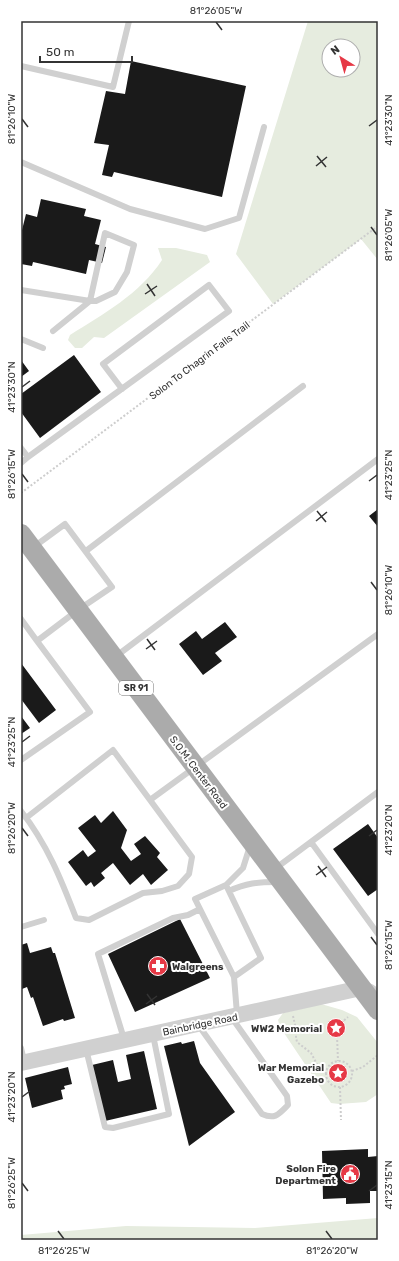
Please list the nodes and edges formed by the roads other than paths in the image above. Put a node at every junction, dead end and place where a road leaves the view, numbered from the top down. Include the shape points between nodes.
1 (129, 21) edge
2 (21, 66) edge
3 (264, 127) dead end
4 (21, 162) edge
5 (21, 290) edge
6 (90, 301) junction
7 (53, 330) dead end
8 (21, 339) edge
9 (43, 348) dead end
10 (302, 386) dead end
11 (122, 389) junction
12 (21, 448) edge
13 (28, 457) junction
14 (378, 459) edge
15 (21, 463) edge
16 (26, 541) edge
17 (86, 551) junction
18 (78, 610) junction
19 (21, 620) edge
20 (378, 634) edge
21 (37, 641) junction
22 (114, 658) junction
23 (21, 760) edge
24 (196, 767) junction
25 (378, 792) edge
26 (150, 800) junction
27 (21, 811) edge
28 (26, 818) junction
29 (252, 842) junction
30 (311, 842) junction
31 (278, 876) junction
32 (227, 888) junction
33 (200, 909) junction
34 (44, 920) dead end
35 (21, 927) edge
36 (378, 934) edge
37 (234, 977) junction
38 (370, 992) edge
39 (378, 1010) edge
40 (234, 1016) junction
41 (198, 1024) junction
42 (153, 1034) junction
43 (124, 1040) junction
44 (86, 1049) junction
45 (22, 1058) edge

1 - 2 lane via 113,87
3 - 4 lane via 238,218 205,229 130,209
5 - 6 lane
6 - 6 lane via 105,233 134,245 127,272 114,292 96,301
6 - 7 lane
8 - 9 lane
10 - 17 lane
11 - 11 lane via 229,311 209,285 103,364
11 - 13 lane
12 - 13 lane
13 - 15 lane
14 - 22 lane
16 - 17 lane via 65,524
16 - 18 main road, S.O.M. Center Road / SR 91
17 - 18 lane via 112,587
18 - 21 lane
18 - 22 main road, S.O.M. Center Road / SR 91
19 - 21 lane
20 - 24 lane
21 - 23 lane via 90,712
22 - 24 main road, S.O.M. Center Road / SR 91
24 - 26 lane
24 - 29 main road, S.O.M. Center Road / SR 91
25 - 30 lane
26 - 28 lane via 113,750
26 - 28 lane via 192,857 189,874 178,886 143,893 89,920 76,918 56,867
27 - 28 lane
29 - 31 main road, S.O.M. Center Road / SR 91
29 - 32 lane via 244,867
30 - 31 lane
30 - 36 lane
31 - 32 lane
31 - 38 main road, S.O.M. Center Road / SR 91
32 - 33 lane via 195,900
32 - 37 lane via 261,958
33 - 37 lane
33 - 43 lane via 173,918 98,954
34 - 35 lane
37 - 40 lane
38 - 39 main road, S.O.M. Center Road / SR 91
38 - 40 street, Bainbridge Road
40 - 41 street, Bainbridge Road
40 - 41 lane via 287,1096 288,1105 278,1114 269,1117 262,1114
41 - 42 street, Bainbridge Road
42 - 43 street, Bainbridge Road
42 - 44 lane via 169,1114 127,1125 105,1127
43 - 44 street, Bainbridge Road
44 - 45 street, Bainbridge Road

